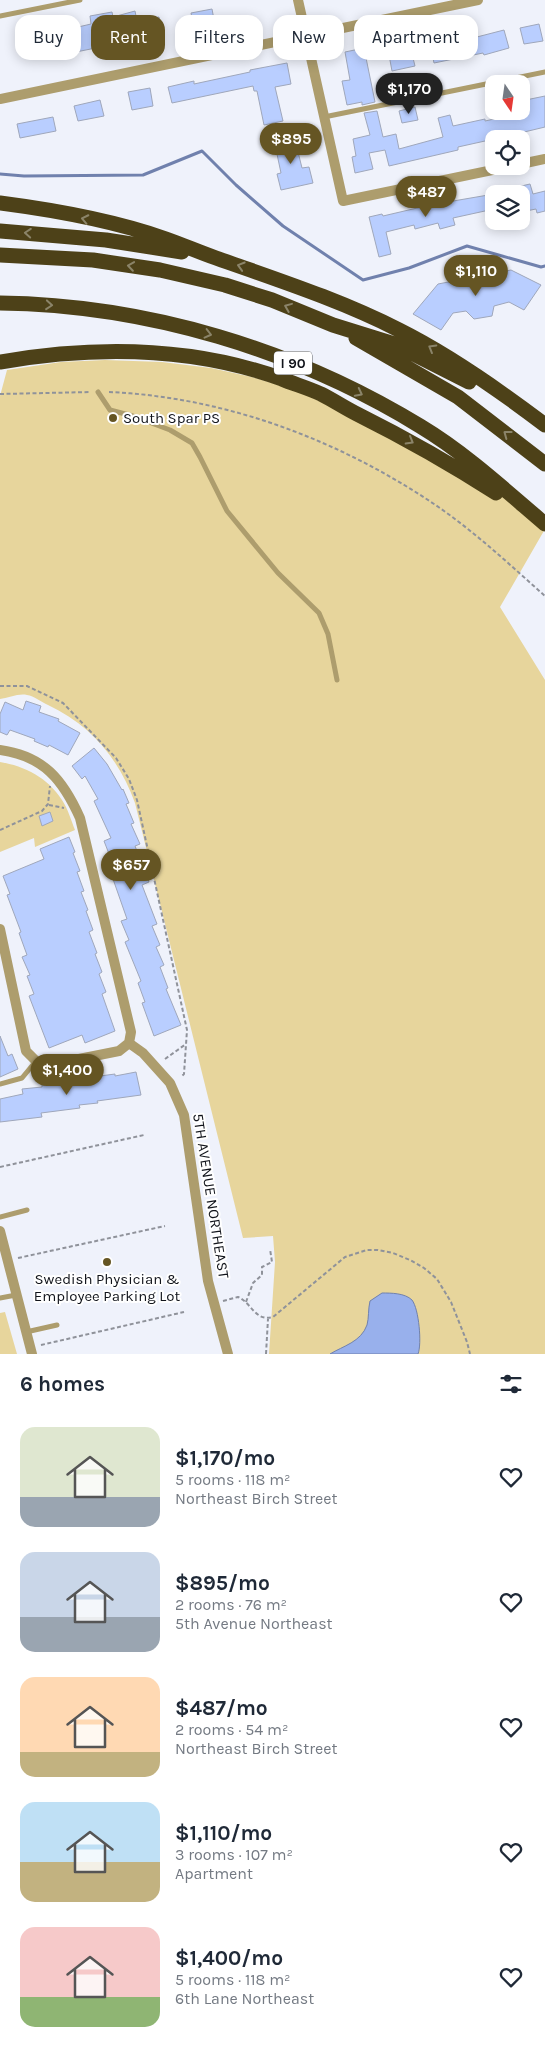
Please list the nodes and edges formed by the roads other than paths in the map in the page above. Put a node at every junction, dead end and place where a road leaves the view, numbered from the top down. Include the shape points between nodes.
1 (80, 0) edge
2 (298, 0) edge
3 (478, 0) edge
4 (301, 15) edge
5 (0, 16) edge
6 (344, 28) edge
7 (273, 43) edge
8 (311, 60) edge
9 (545, 72) edge
10 (0, 99) edge
11 (324, 117) junction
12 (545, 159) edge
13 (530, 162) edge
14 (485, 172) edge
15 (0, 204) edge
16 (0, 231) edge
17 (0, 255) edge
18 (215, 258) junction
19 (0, 303) edge
20 (333, 325) junction
21 (0, 362) edge
22 (0, 371) edge
23 (98, 392) road end
24 (351, 411) junction
25 (545, 425) edge
26 (545, 434) edge
27 (545, 464) edge
28 (545, 524) edge
29 (338, 680) dead end
30 (0, 750) edge
31 (0, 929) edge
32 (129, 1043) junction
33 (36, 1061) junction
34 (0, 1084) edge
35 (27, 1210) dead end
36 (0, 1217) edge
37 (0, 1231) edge
38 (16, 1294) junction
39 (0, 1298) edge
40 (57, 1325) dead end
41 (26, 1332) junction
42 (32, 1354) edge
43 (228, 1354) edge

1 - 5 lane
2 - 4 street
3 - 6 street
7 - 10 street
8 - 11 street
9 - 11 lane
11 - 14 street via 343,201
12 - 13 street
18 -> 15 highway via 132,229
18 -> 16 highway via 106,240
20 -> 17 highway via 272,300 160,270 76,259
25 -> 18 highway via 487,382 373,318 300,287
19 -> 28 highway, I 90 via 69,307 162,322 220,336 292,362 422,426 494,480
20 - 26 highway via 394,344 458,376
27 -> 20 highway via 458,397
21 - 24 highway via 96,351 185,356 280,378 321,394
22 - 24 highway via 82,360 170,363 252,377
23 - 29 lane via 110,410 170,430 192,443 227,511 278,573 319,613 328,634
24 -> 28 highway via 469,475
30 - 32 street via 26,756 43,765 70,795 80,818 131,1032
31 - 33 street via 26,1051
32 - 33 street via 119,1051 49,1066
32 - 43 street, 5TH AVENUE NORTHEAST via 143,1053 170,1083 184,1115 200,1232
33 - 34 lane via 22,1078
35 - 36 lane
37 - 38 street
38 - 39 lane
38 - 41 street
40 - 41 lane
41 - 42 street

